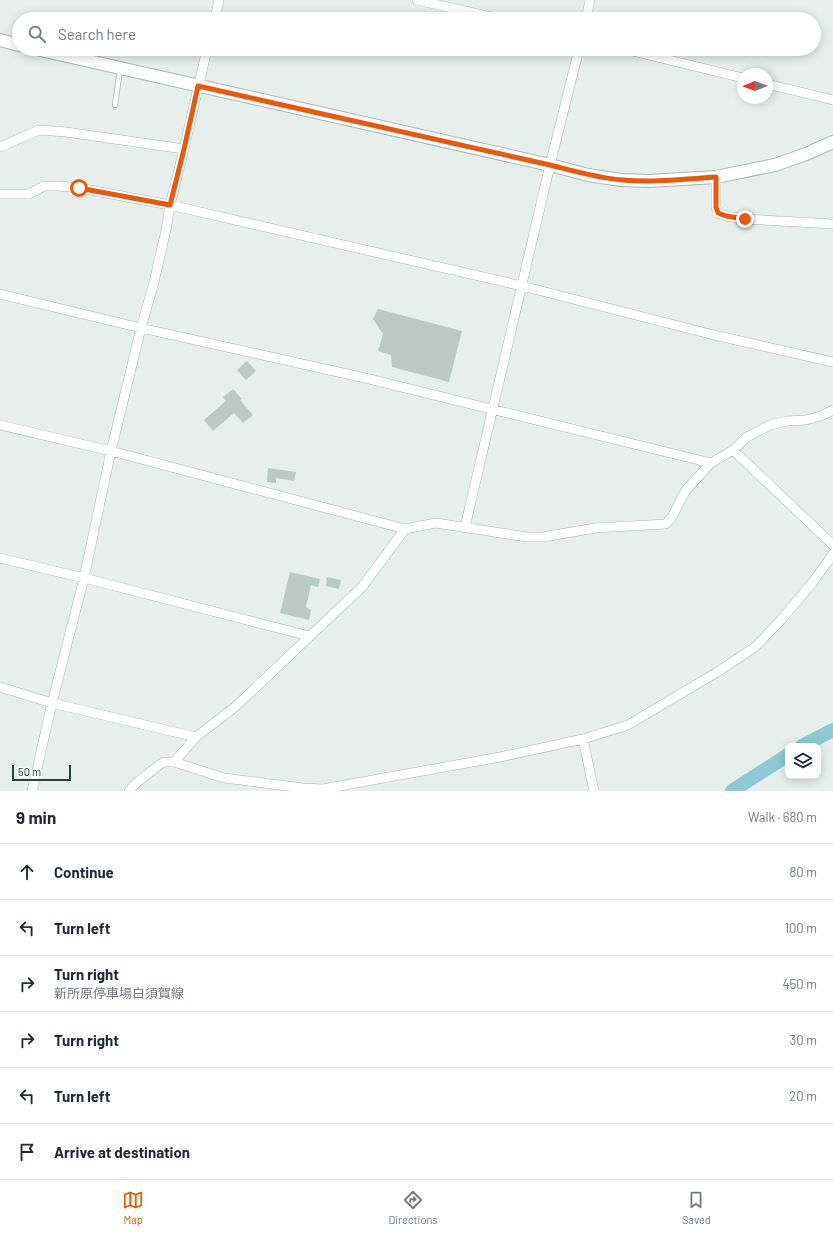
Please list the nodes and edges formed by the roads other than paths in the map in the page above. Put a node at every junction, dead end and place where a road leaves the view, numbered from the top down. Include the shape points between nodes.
1 (219, 0) edge
2 (416, 0) edge
3 (590, 0) edge
4 (216, 12) edge
5 (469, 12) edge
6 (587, 12) edge
7 (0, 40) edge
8 (12, 43) edge
9 (65, 56) edge
10 (205, 56) edge
11 (577, 56) edge
12 (653, 56) edge
13 (120, 69) junction
14 (737, 77) edge
15 (773, 85) edge
16 (198, 86) junction
17 (833, 100) edge
18 (115, 105) dead end
19 (833, 142) edge
20 (0, 147) edge
21 (184, 149) junction
22 (550, 165) junction
23 (716, 177) junction
24 (0, 194) edge
25 (170, 205) junction
26 (833, 224) edge
27 (522, 286) junction
28 (0, 294) edge
29 (141, 328) junction
30 (833, 362) edge
31 (493, 409) junction
32 (833, 410) edge
33 (0, 425) edge
34 (733, 450) junction
35 (111, 451) junction
36 (711, 463) junction
37 (465, 527) junction
38 (405, 529) junction
39 (833, 545) edge
40 (833, 554) edge
41 (0, 558) edge
42 (84, 578) junction
43 (309, 636) junction
44 (0, 687) edge
45 (52, 703) junction
46 (196, 737) junction
47 (582, 739) junction
48 (174, 762) junction
49 (32, 791) edge
50 (129, 791) edge
51 (594, 791) edge

1 - 4 street
2 - 5 street
3 - 6 street
7 - 8 main road
9 - 13 main road
10 - 16 street
11 - 22 street
12 - 14 street
13 - 16 main road
13 - 18 lane
15 - 17 street
16 - 21 street
16 - 22 main road
19 - 23 main road via 775,165
20 - 21 street via 39,130
21 - 25 street
22 - 23 main road via 620,180
22 - 27 street
23 - 26 street via 718,213 745,219
24 - 25 street via 29,194 44,186 59,186
25 - 27 street
25 - 29 street via 156,275
27 - 30 street via 714,335
27 - 31 street
28 - 29 street
29 - 31 street
29 - 35 street
31 - 36 street
31 - 37 street
32 - 34 street via 806,420 770,425 746,437
33 - 35 street
34 - 36 street
34 - 39 street
35 - 38 street
35 - 42 street
36 - 37 street via 686,490 672,518 666,524 595,528 543,537 527,537
37 - 38 street via 436,523
38 - 43 street via 362,587
40 - 47 street via 813,582 755,647 628,725
41 - 42 street
42 - 43 street
42 - 45 street
43 - 46 street via 235,707
44 - 45 street
45 - 46 street
45 - 49 street
46 - 48 street
47 - 48 street via 500,757 318,789 224,778
47 - 51 street
48 - 50 street via 159,765

